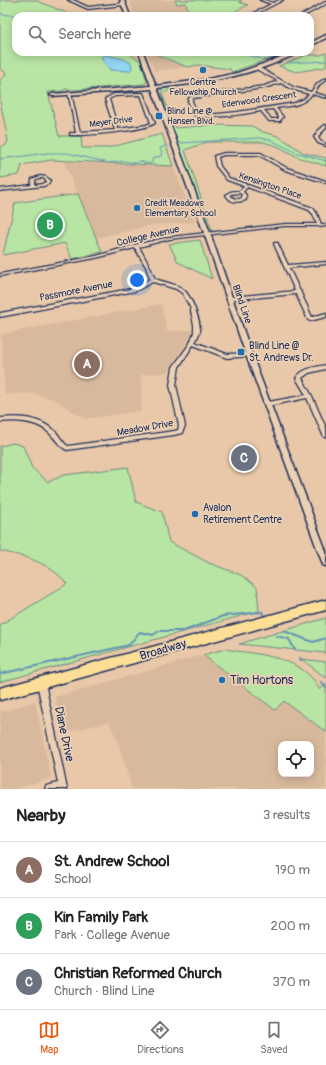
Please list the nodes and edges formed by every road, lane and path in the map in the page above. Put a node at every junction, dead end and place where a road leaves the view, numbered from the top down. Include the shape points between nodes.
1 (70, 0) edge
2 (262, 0) edge
3 (281, 0) edge
4 (123, 2) edge
5 (326, 3) edge
6 (274, 4) junction
7 (127, 12) edge
8 (258, 12) edge
9 (309, 12) edge
10 (326, 36) edge
11 (314, 43) edge
12 (142, 56) edge
13 (288, 56) edge
14 (259, 69) junction
15 (326, 79) edge
16 (280, 82) junction
17 (152, 86) junction
18 (69, 93) junction
19 (311, 94) junction
20 (52, 95) dead end
21 (326, 97) edge
22 (274, 108) junction
23 (262, 110) junction
24 (326, 126) edge
25 (117, 131) junction
26 (71, 134) dead end
27 (78, 134) junction
28 (326, 145) edge
29 (326, 182) edge
30 (33, 186) dead end
31 (246, 186) junction
32 (0, 190) edge
33 (240, 192) dead end
34 (326, 225) edge
35 (320, 226) junction
36 (207, 233) junction
37 (276, 244) dead end
38 (136, 246) junction
39 (326, 263) edge
40 (287, 267) junction
41 (0, 274) edge
42 (153, 280) junction
43 (299, 292) junction
44 (230, 299) junction
45 (0, 315) edge
46 (326, 315) edge
47 (192, 343) junction
48 (249, 355) junction
49 (326, 368) edge
50 (309, 396) junction
51 (268, 404) junction
52 (0, 420) edge
53 (325, 431) edge
54 (326, 562) edge
55 (326, 605) edge
56 (41, 683) junction
57 (0, 694) edge
58 (62, 787) edge
59 (49, 789) edge

1 - 4 street via 88,8
2 - 6 street
3 - 6 street
4 - 7 street
5 - 9 street
6 - 8 street
10 - 11 street
12 - 17 street, Blind Line
13 - 14 street
14 - 16 street
14 - 17 street via 222,79
15 - 19 street, Edenwood Crescent via 320,82
16 - 19 street
16 - 23 street, Edenwood Crescent via 190,99 197,115
17 - 18 street
17 - 36 street, Blind Line
18 - 20 street
18 - 27 street
19 - 21 street
19 - 22 street, Edenwood Crescent via 298,104
22 - 23 street, Edenwood Crescent
22 - 23 street via 281,117 279,120 270,120
24 - 28 street via 316,137 319,142
25 - 25 street, Meyer Drive via 153,123 142,94 114,95 107,99
25 - 27 street, Meyer Drive
26 - 27 street, Meyer Drive
29 - 31 street, Kensington Place via 286,169 260,154 216,156 218,166 225,177
30 - 32 street
31 - 33 street
31 - 35 street, Kensington Place via 311,208
34 - 35 street, College Avenue
35 - 36 street, College Avenue via 285,225
36 - 38 street, College Avenue
36 - 44 street, Blind Line
37 - 40 street
38 - 41 street, College Avenue via 73,262
38 - 42 street
39 - 40 street
40 - 43 street
42 - 45 street, Passmore Avenue via 136,289
42 - 47 street, Meadow Drive via 178,288 187,295 197,325
43 - 44 street
43 - 46 street via 310,318
44 - 48 street, Blind Line
47 - 48 street via 227,356
47 - 52 street, Meadow Drive via 176,366 173,385 182,426 180,431 67,448 55,435 35,422 17,418
48 - 51 street, Blind Line
49 - 50 street via 301,374 299,378
50 - 51 street
50 - 53 street
51 - 54 street, Blind Line
55 - 56 main road, Broadway
56 - 57 main road, Broadway
56 - 58 street, Diane Drive
58 - 59 street

